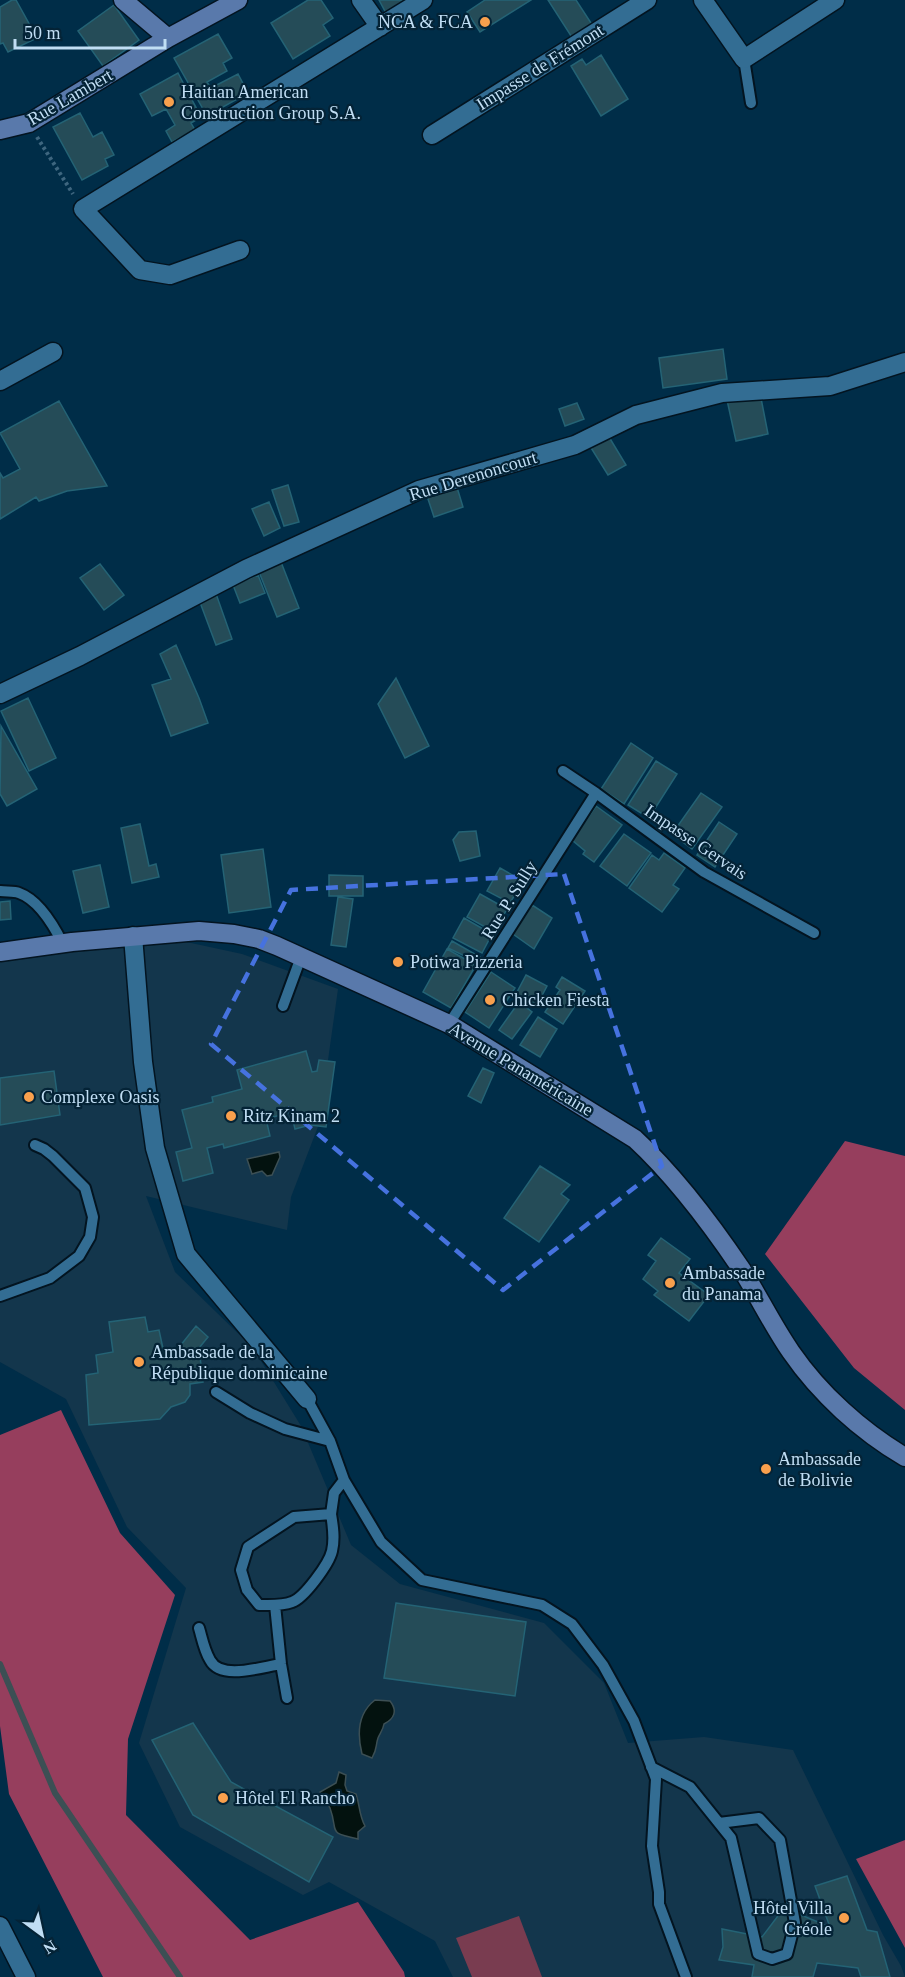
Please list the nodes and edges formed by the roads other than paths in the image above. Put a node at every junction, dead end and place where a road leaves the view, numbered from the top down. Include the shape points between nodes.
1 (123, 0) edge
2 (238, 0) edge
3 (361, 0) edge
4 (423, 0) edge
5 (647, 0) edge
6 (703, 0) edge
7 (835, 0) edge
8 (380, 27) junction
9 (168, 38) junction
10 (744, 59) junction
11 (751, 103) dead end
12 (0, 130) edge
13 (432, 135) dead end
14 (240, 250) dead end
15 (53, 352) dead end
16 (905, 362) edge
17 (0, 381) edge
18 (0, 694) edge
19 (563, 771) dead end
20 (596, 793) junction
21 (0, 891) edge
22 (814, 933) dead end
23 (134, 936) junction
24 (63, 944) junction
25 (0, 952) edge
26 (301, 957) junction
27 (283, 1006) dead end
28 (449, 1024) junction
29 (35, 1145) dead end
30 (0, 1296) edge
31 (216, 1392) dead end
32 (307, 1399) joint
33 (330, 1441) junction
34 (905, 1457) edge
35 (344, 1480) junction
36 (331, 1514) junction
37 (275, 1605) junction
38 (199, 1628) dead end
39 (281, 1664) junction
40 (287, 1698) dead end
41 (651, 1767) junction
42 (719, 1823) junction
43 (0, 1926) edge
44 (26, 1977) edge
45 (686, 1977) edge

1 - 9 main road
2 - 9 main road, Rue Lambert
3 - 8 street
4 - 8 street
5 - 13 street, Impasse de Frémont
6 - 10 street
7 - 10 street
8 - 14 street via 84,209 140,270 170,274
9 - 12 main road, Rue Lambert via 28,123
10 - 11 lane
15 - 17 street
16 - 18 street, Rue Derenoncourt via 830,386 722,393 636,415 575,446 419,490 246,569
19 - 20 lane, Impasse Gervais
20 - 22 lane, Impasse Gervais via 704,872
20 - 28 lane, Rue P. Sully
21 - 24 lane via 19,892 33,902 48,917
23 - 24 main road, Avenue Panaméricaine
23 - 26 main road, Avenue Panaméricaine via 221,932 259,939
23 - 32 street via 141,1040 155,1148 186,1254
24 - 25 main road, Avenue Panaméricaine
26 - 27 lane
26 - 28 main road, Avenue Panaméricaine
28 - 34 main road, Avenue Panaméricaine via 646,1149 742,1270 811,1378 847,1414
29 - 30 lane via 53,1156 85,1188 93,1217 90,1237 79,1256 50,1278
31 - 33 lane via 285,1429
32 - 33 lane
33 - 35 lane
35 - 36 lane via 334,1493
35 - 41 lane via 381,1542 422,1580 542,1605 572,1624 603,1665 634,1721
36 - 37 lane via 332,1553 309,1588 293,1602
36 - 37 lane via 294,1517 248,1547 241,1570 247,1590 259,1605
37 - 39 lane
38 - 39 lane via 210,1662 221,1671
39 - 40 lane
41 - 42 lane via 690,1787
41 - 45 lane via 656,1779 652,1846 659,1904
42 - 42 lane via 731,1838 758,1954 772,1959 788,1954 795,1923 780,1840 759,1818
43 - 44 street

